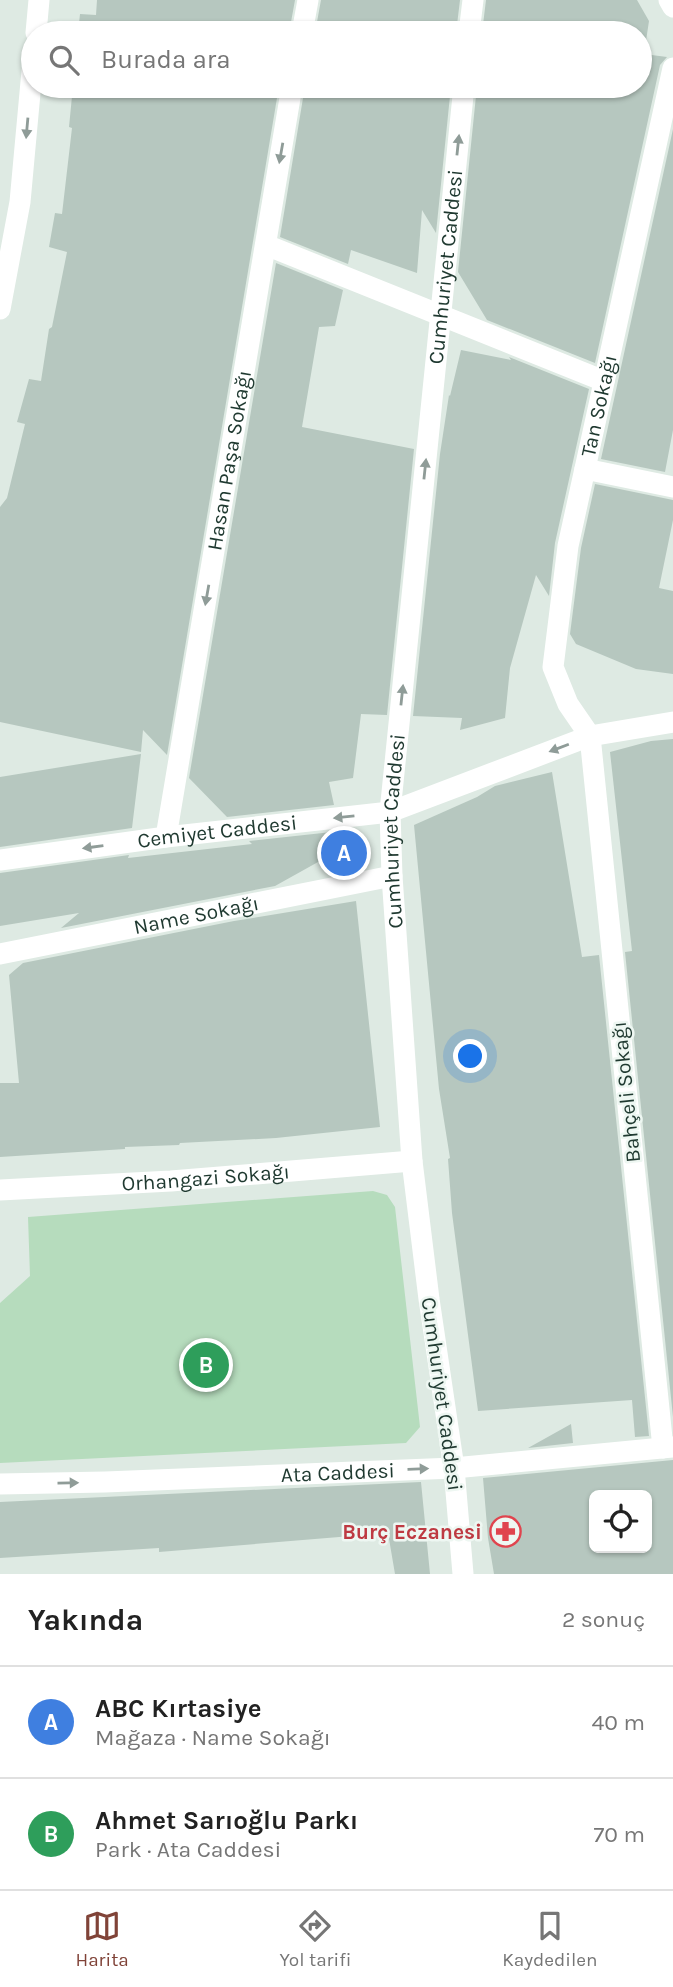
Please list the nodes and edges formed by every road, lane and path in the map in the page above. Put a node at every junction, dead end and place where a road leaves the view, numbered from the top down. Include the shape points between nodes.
1 (39, 0) edge
2 (308, 0) edge
3 (473, 0) edge
4 (669, 0) edge
5 (673, 7) edge
6 (37, 21) edge
7 (304, 21) edge
8 (470, 21) edge
9 (673, 68) edge
10 (27, 98) edge
11 (290, 98) edge
12 (463, 98) edge
13 (10, 201) edge
14 (265, 245) junction
15 (0, 309) edge
16 (442, 315) junction
17 (604, 381) junction
18 (585, 469) junction
19 (673, 487) edge
20 (673, 722) edge
21 (590, 736) junction
22 (390, 812) junction
23 (166, 837) junction
24 (0, 860) edge
25 (392, 876) junction
26 (0, 954) edge
27 (412, 1161) junction
28 (0, 1190) edge
29 (668, 1448) edge
30 (454, 1468) junction
31 (0, 1484) edge
32 (463, 1574) edge

1 - 6 street
2 - 7 street
3 - 8 street
4 - 5 street
9 - 17 street, Tan Sokağı
10 -> 13 street
11 -> 14 street, Hasan Paşa Sokağı
16 -> 12 street, Cumhuriyet Caddesi
13 - 15 street
14 - 16 street
14 -> 23 street, Hasan Paşa Sokağı
16 - 17 street
22 -> 16 street, Cumhuriyet Caddesi
17 - 18 street, Tan Sokağı
18 - 19 street
18 - 21 street, Tan Sokağı via 568,546 553,667 568,704
20 - 21 street, Cemiyet Caddesi
21 -> 22 street, Cemiyet Caddesi
21 - 29 street, Bahçeli Sokağı
22 -> 23 street, Cemiyet Caddesi
22 - 25 street, Cumhuriyet Caddesi
23 -> 24 street, Cemiyet Caddesi
25 - 26 street, Name Sokağı
25 - 27 street, Cumhuriyet Caddesi
27 - 28 street, Orhangazi Sokağı
27 - 30 street, Cumhuriyet Caddesi
29 - 30 street, Ata Caddesi
31 -> 30 street, Ata Caddesi
30 - 32 street, Cumhuriyet Caddesi

